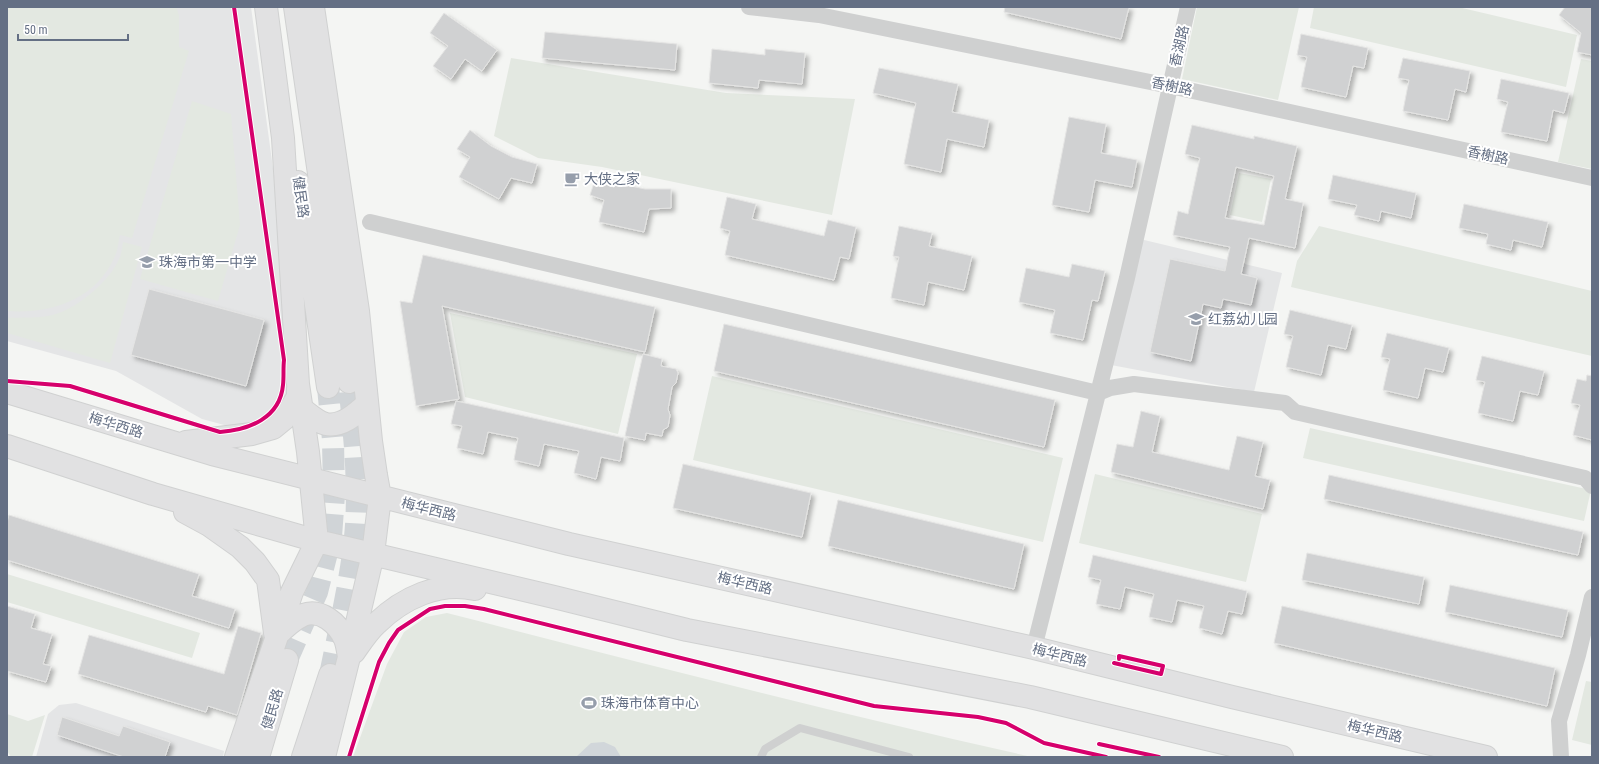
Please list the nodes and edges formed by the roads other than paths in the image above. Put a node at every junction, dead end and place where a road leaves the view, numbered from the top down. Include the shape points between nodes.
1 (266, 7) edge
2 (273, 7) edge
3 (295, 7) edge
4 (313, 7) edge
5 (750, 7) edge
6 (1188, 7) edge
7 (1170, 86) junction
8 (1592, 178) edge
9 (370, 222) dead end
10 (350, 382) tunnel mouth
11 (298, 384) junction
12 (328, 387) tunnel mouth
13 (7, 392) edge
14 (1098, 393) junction
15 (367, 404) junction
16 (302, 409) junction
17 (177, 443) junction
18 (7, 446) edge
19 (311, 479) junction
20 (1592, 486) edge
21 (153, 494) junction
22 (380, 496) junction
23 (317, 541) junction
24 (373, 554) junction
25 (554, 597) junction
26 (1592, 597) edge
27 (276, 636) junction
28 (1034, 648) junction
29 (349, 657) junction
30 (287, 660) tunnel mouth
31 (330, 675) tunnel mouth
32 (236, 757) edge
33 (258, 757) edge
34 (303, 757) edge
35 (324, 757) edge
36 (761, 757) edge
37 (909, 757) edge
38 (1282, 757) edge
39 (1486, 757) edge
40 (1561, 757) edge

1 - 11 main road via 283,138
2 - 12 main road, 健民路
3 - 10 main road, 健民路
4 - 15 main road via 358,311
5 - 7 street, 香榭路 via 819,15
6 - 7 street, 香湖路
7 - 8 street, 香榭路
7 - 14 street, 香湖路
9 - 14 street
11 - 16 main road
11 - 17 main road via 298,397 284,420 273,428 252,434
13 - 17 main road, 梅华西路
14 - 20 street via 1134,384 1285,403 1295,412 1584,478
14 - 28 street, 香湖路
15 - 16 main road via 355,415 334,424 325,424
15 - 22 main road
16 - 19 main road
17 - 19 main road, 梅华西路
18 - 21 main road
19 - 22 main road, 梅华西路
19 - 23 main road
21 - 23 main road
21 - 27 main road via 209,525 240,547 255,562 268,580
22 - 24 main road
22 - 28 main road, 梅华西路 via 569,544
23 - 24 main road
23 - 27 main road via 292,592
24 - 25 main road
24 - 29 main road
25 - 29 main road via 510,597 468,587 438,588 400,604 376,623
25 - 38 main road via 687,630 1030,697
26 - 40 street via 1559,721
27 - 29 main road via 285,626 305,614 316,614 326,617 336,625 346,640
27 - 32 main road
28 - 39 main road, 梅华西路
29 - 35 main road
30 - 33 main road, 健民路
31 - 34 main road
36 - 37 lane via 765,749 800,728

